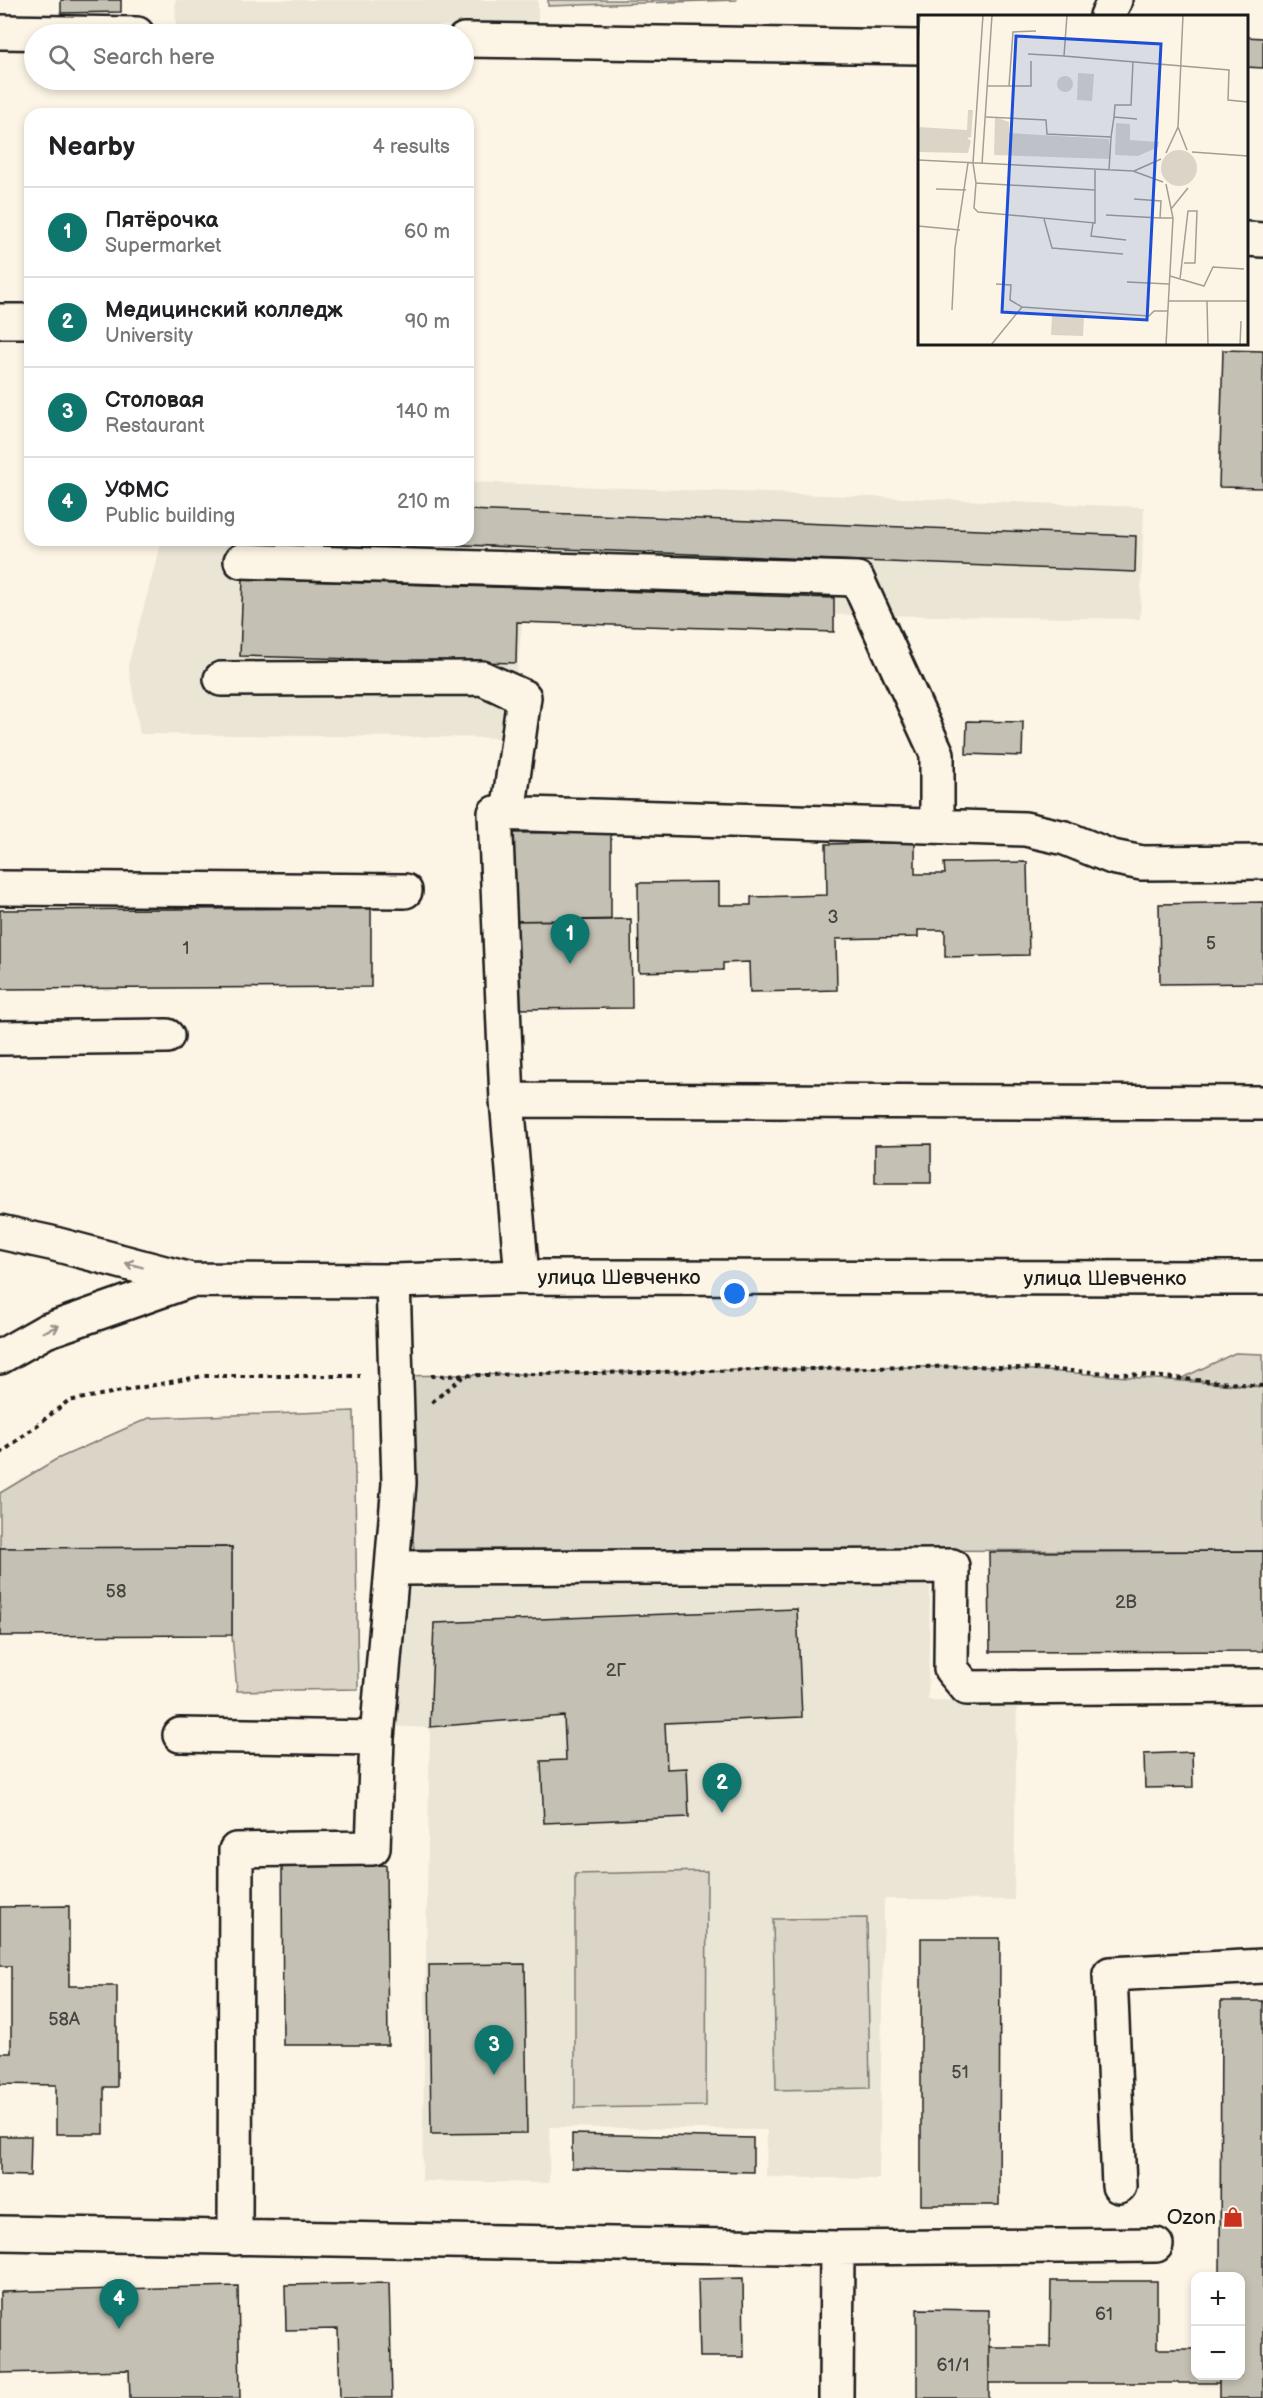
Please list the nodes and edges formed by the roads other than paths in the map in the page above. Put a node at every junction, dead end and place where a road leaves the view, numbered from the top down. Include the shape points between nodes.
1 (1115, 0) edge
2 (1108, 15) edge
3 (0, 32) edge
4 (24, 32) edge
5 (474, 40) edge
6 (918, 47) edge
7 (1248, 239) edge
8 (1263, 240) edge
9 (0, 321) edge
10 (24, 321) edge
11 (241, 561) dead end
12 (221, 680) dead end
13 (508, 814) junction
14 (937, 826) junction
15 (1263, 862) edge
16 (0, 888) edge
17 (405, 891) dead end
18 (167, 1036) dead end
19 (0, 1038) edge
20 (507, 1100) junction
21 (1263, 1103) edge
22 (0, 1232) edge
23 (522, 1277) junction
24 (1263, 1278) edge
25 (191, 1280) junction
26 (393, 1281) junction
27 (0, 1357) edge
28 (392, 1568) junction
29 (1263, 1686) edge
30 (180, 1735) dead end
31 (377, 1738) junction
32 (1263, 1966) edge
33 (1119, 2186) dead end
34 (0, 2234) edge
35 (235, 2238) junction
36 (1156, 2245) dead end
37 (837, 2248) junction
38 (836, 2398) edge

1 - 2 main road
3 - 4 main road
5 - 6 main road
7 - 8 main road
9 - 10 main road
11 - 14 main road via 857,579 937,754
12 - 13 main road via 482,678 524,697
13 - 14 main road
13 - 20 main road via 495,813
14 - 15 main road via 1025,829 1065,838 1112,857 1142,862
16 - 17 main road
18 - 19 main road
20 - 21 main road
20 - 23 main road
25 -> 22 main road
23 - 24 main road, улица Шевченко
23 - 26 main road, улица Шевченко
25 - 26 main road, улица Шевченко
27 -> 25 main road via 46,1331
26 - 28 main road via 399,1484
28 - 29 main road via 952,1566 951,1669 967,1688
28 - 31 main road
30 - 31 main road
31 - 35 main road via 373,1848 236,1850
32 - 33 main road via 1110,1974
34 - 35 main road
35 - 37 main road
36 - 37 main road
37 - 38 main road

